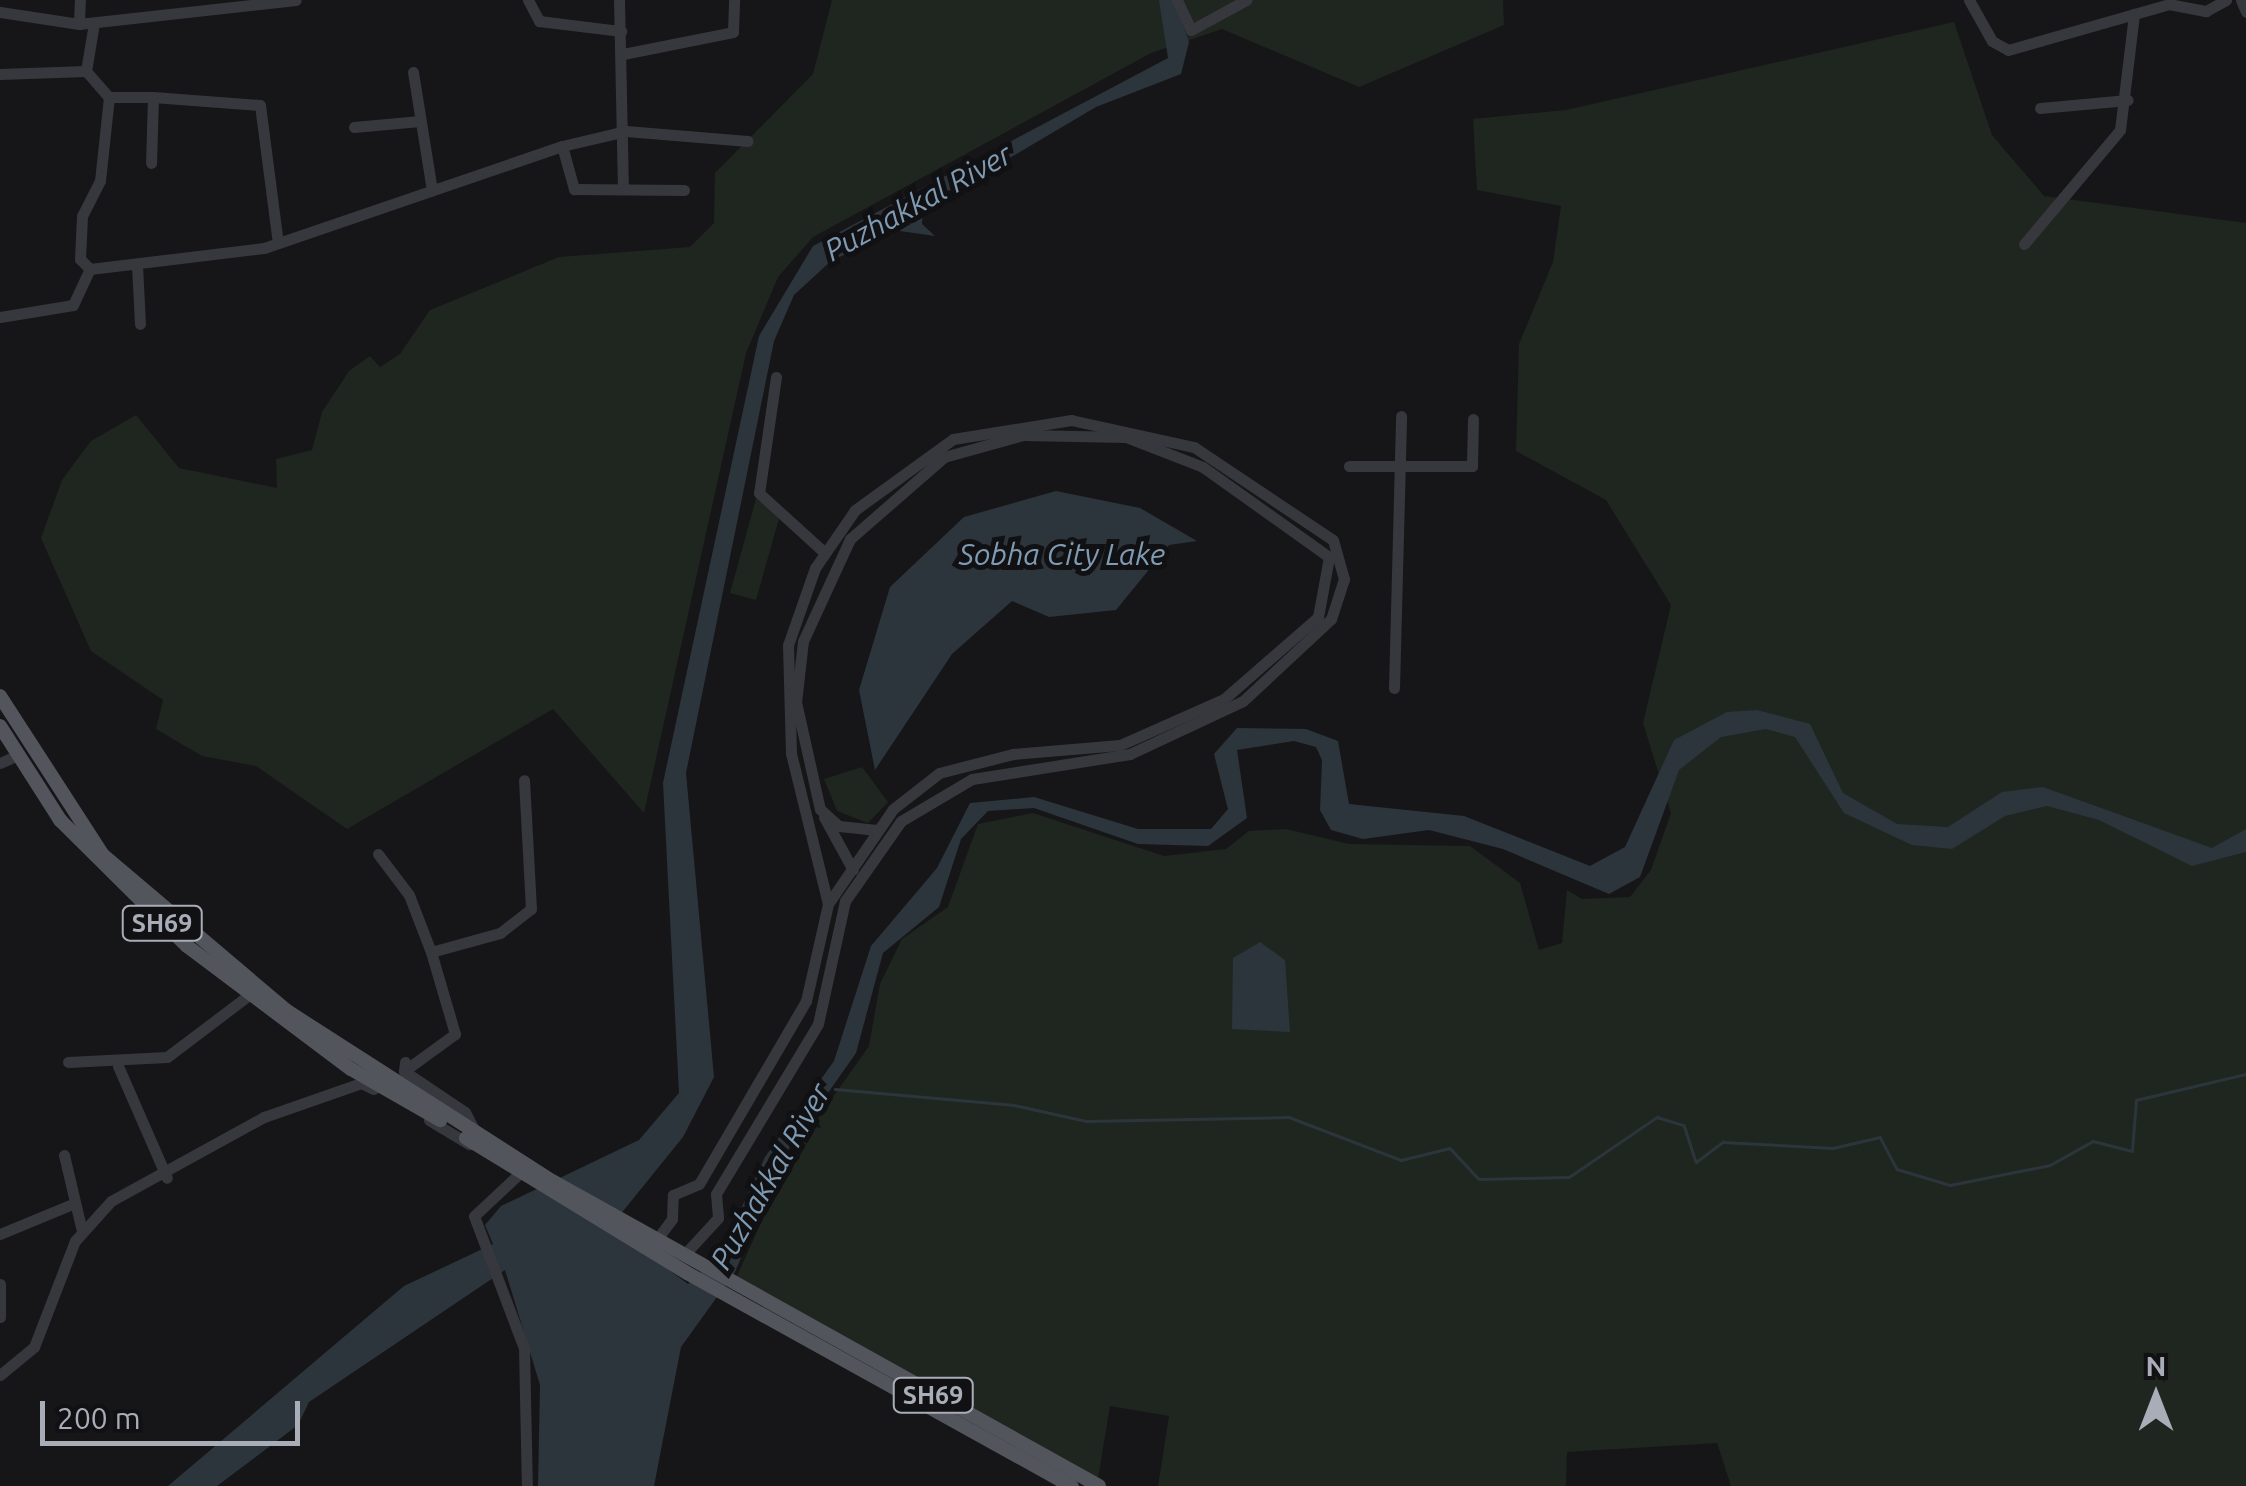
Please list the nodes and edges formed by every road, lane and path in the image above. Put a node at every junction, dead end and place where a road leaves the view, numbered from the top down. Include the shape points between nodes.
1 (80, 0) edge
2 (296, 0) edge
3 (528, 0) edge
4 (618, 0) edge
5 (734, 0) edge
6 (1177, 0) edge
7 (1246, 0) edge
8 (1969, 0) edge
9 (2226, 0) edge
10 (2242, 0) edge
11 (2192, 1) edge
12 (0, 12) edge
13 (2246, 12) edge
14 (2134, 14) junction
15 (94, 23) junction
16 (79, 24) junction
17 (621, 30) junction
18 (624, 54) junction
19 (86, 71) junction
20 (413, 72) dead end
21 (0, 74) edge
22 (109, 97) junction
23 (153, 97) junction
24 (2128, 100) junction
25 (2040, 108) dead end
26 (420, 121) junction
27 (354, 126) dead end
28 (626, 131) junction
29 (748, 141) dead end
30 (562, 146) junction
31 (152, 164) dead end
32 (623, 186) junction
33 (432, 190) junction
34 (684, 190) dead end
35 (278, 243) junction
36 (2024, 244) dead end
37 (137, 265) junction
38 (90, 269) junction
39 (0, 317) edge
40 (140, 324) dead end
41 (776, 376) dead end
42 (1401, 416) dead end
43 (1473, 419) dead end
44 (1349, 466) dead end
45 (1400, 467) junction
46 (1273, 504) junction
47 (1264, 517) junction
48 (824, 553) junction
49 (1336, 582) junction
50 (1276, 658) junction
51 (1288, 668) junction
52 (1394, 688) dead end
53 (0, 696) edge
54 (0, 726) edge
55 (1092, 749) junction
56 (16, 756) junction
57 (0, 763) edge
58 (1095, 763) junction
59 (524, 780) dead end
60 (824, 816) junction
61 (876, 830) junction
62 (822, 853) junction
63 (378, 854) dead end
64 (850, 874) junction
65 (828, 904) junction
66 (431, 952) junction
67 (249, 995) junction
68 (68, 1062) dead end
69 (118, 1066) junction
70 (476, 1134) junction
71 (484, 1150) junction
72 (64, 1156) dead end
73 (525, 1169) junction
74 (166, 1178) junction
75 (75, 1203) junction
76 (621, 1227) junction
77 (82, 1231) junction
78 (0, 1234) edge
79 (657, 1239) junction
80 (688, 1263) junction
81 (0, 1284) edge
82 (764, 1310) junction
83 (0, 1317) edge
84 (0, 1375) edge
85 (527, 1486) edge
86 (1072, 1486) edge
87 (1099, 1486) edge

1 - 16 street
2 - 15 street
3 - 17 street via 538,21
4 - 17 street
5 - 18 street via 733,32
6 - 7 street via 1191,30
8 - 14 street via 1992,40 2008,50
9 - 11 street via 2206,12
10 - 13 street
11 - 14 street
12 - 16 street
14 - 24 street
15 - 16 street
15 - 19 street
17 - 18 street
18 - 28 street
19 - 21 street
19 - 22 street
20 - 26 street
22 - 23 street
22 - 38 street via 100,180 82,216 80,259
23 - 31 street
23 - 35 street via 260,105
24 - 25 street
24 - 36 street via 2112,140
26 - 27 street
26 - 33 street
28 - 29 street
28 - 30 street
28 - 32 street
30 - 32 street via 574,189
30 - 33 street
32 - 34 street
33 - 35 street
35 - 37 street
37 - 38 street
37 - 40 street
38 - 39 street via 72,305
41 - 48 street via 759,493
42 - 45 street
43 - 45 street via 1472,466
44 - 45 street
45 - 52 street
46 - 47 street
46 - 48 street via 1161,434 1049,419 984,429 918,458 855,510
46 - 49 street via 1333,540
47 - 49 street via 1323,549
47 - 60 street via 1173,452 1094,432 988,442 908,480 850,539 802,641 800,732
48 - 62 street via 796,614 784,684 796,782
49 - 50 street via 1318,618
49 - 51 street via 1331,619
50 - 51 street
50 - 55 street via 1189,720
51 - 58 street via 1183,736
53 - 70 main road via 72,817 173,921 287,1011
54 - 56 main road, SH69
55 - 58 street
55 - 61 street via 960,764
56 - 57 street
56 - 67 main road, SH69 via 91,856
58 - 64 street via 1004,772 946,790 901,821
59 - 66 street via 531,910 500,933
60 - 61 street
60 - 64 street
61 - 64 street
62 - 64 street
62 - 65 street
63 - 66 street via 409,895
64 - 65 street
64 - 80 street via 818,1024 716,1194 718,1218
65 - 79 street via 794,1027 699,1184 674,1195 672,1219
66 - 70 street via 456,1034 404,1067 465,1112
67 - 69 street via 186,1049
67 - 71 main road, SH69
68 - 69 street
69 - 74 street
70 - 73 main road
71 - 73 main road
71 - 74 street via 361,1082 236,1130
72 - 75 street
73 - 76 main road
73 - 76 main road
73 - 85 street via 479,1205 482,1239 504,1280 531,1400
74 - 77 street via 111,1201
75 - 77 street
75 - 78 street
76 - 79 main road
76 - 80 main road
77 - 84 street via 34,1348
79 - 80 main road, SH69
80 - 82 main road, SH69
81 - 83 street
82 - 86 main road
82 - 87 main road, SH69

